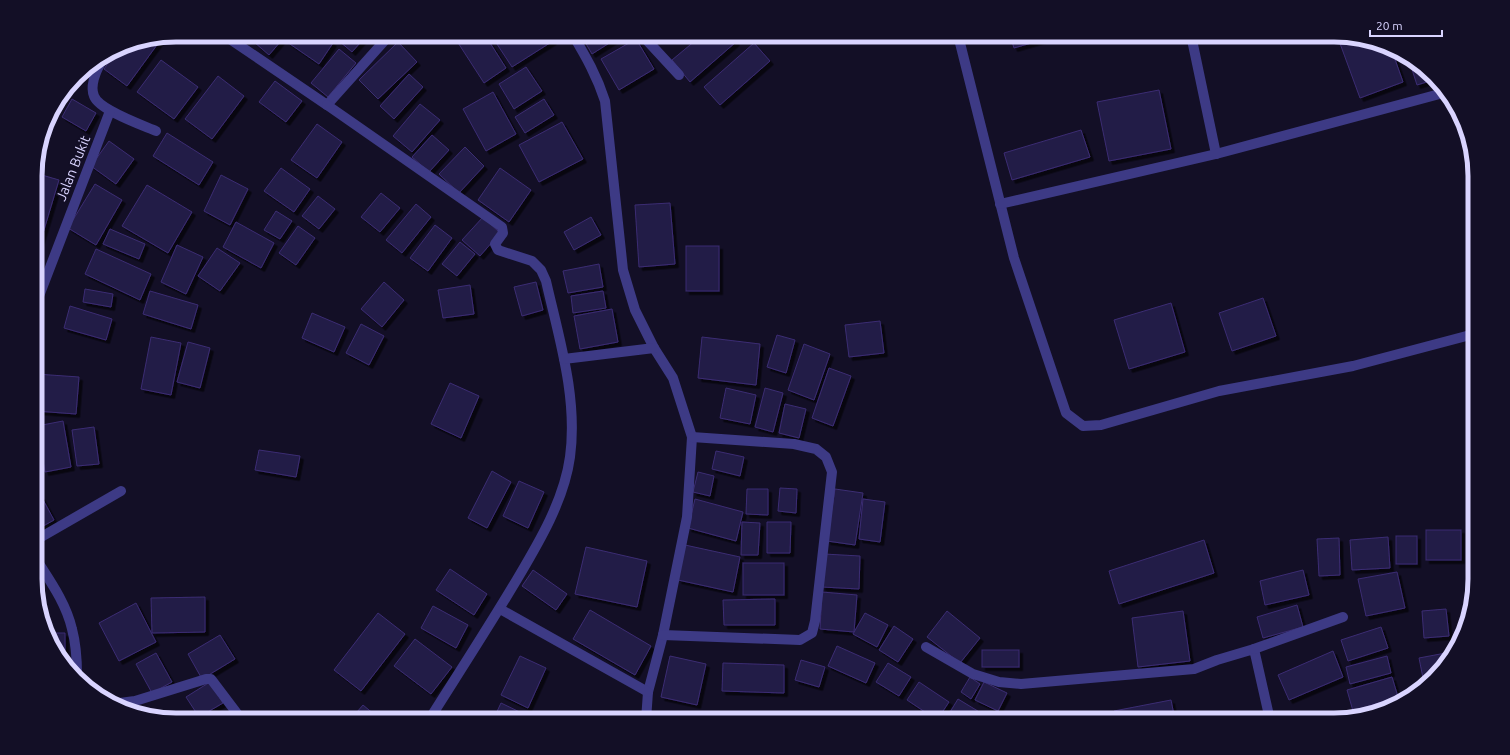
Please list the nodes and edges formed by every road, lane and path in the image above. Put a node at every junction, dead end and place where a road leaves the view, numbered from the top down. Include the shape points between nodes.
1 (234, 42) edge
2 (383, 42) edge
3 (577, 42) edge
4 (648, 42) edge
5 (960, 42) edge
6 (1195, 42) edge
7 (100, 67) edge
8 (678, 75) dead end
9 (1439, 94) edge
10 (327, 105) junction
11 (110, 111) junction
12 (156, 131) dead end
13 (1216, 154) junction
14 (1000, 204) junction
15 (42, 288) edge
16 (1468, 336) edge
17 (654, 348) junction
18 (564, 359) junction
19 (692, 437) junction
20 (121, 491) dead end
21 (42, 537) edge
22 (42, 568) edge
23 (500, 609) junction
24 (1343, 618) dead end
25 (663, 636) junction
26 (926, 647) dead end
27 (1254, 649) junction
28 (77, 669) edge
29 (648, 692) junction
30 (124, 702) edge
31 (237, 713) edge
32 (433, 713) edge
33 (646, 713) edge
34 (1268, 713) edge

1 - 10 street
2 - 10 street
3 - 17 street via 599,82 605,101 623,270 635,310
4 - 8 street
5 - 14 street
6 - 13 street
7 - 11 street via 93,81 94,96
9 - 13 street
10 - 18 street via 502,227 503,233 495,244 498,250 532,261 541,270 546,281
11 - 12 street
11 - 15 street, Jalan Bukit
13 - 14 street
14 - 16 street via 1014,258 1066,413 1083,426 1101,425 1219,391 1353,366
17 - 18 street
17 - 19 street via 673,378
18 - 23 street via 571,405 571,432 570,457 564,485 541,539
19 - 25 street via 687,517
19 - 25 street via 794,444 816,449 826,457 832,472 815,621 812,633 800,640
20 - 21 street
22 - 28 street via 60,597 72,627
23 - 29 street
23 - 32 street
24 - 27 street
25 - 29 street
26 - 27 street via 973,674 999,682 1022,684 1194,669
27 - 34 street
29 - 33 street
30 - 31 street via 211,679

